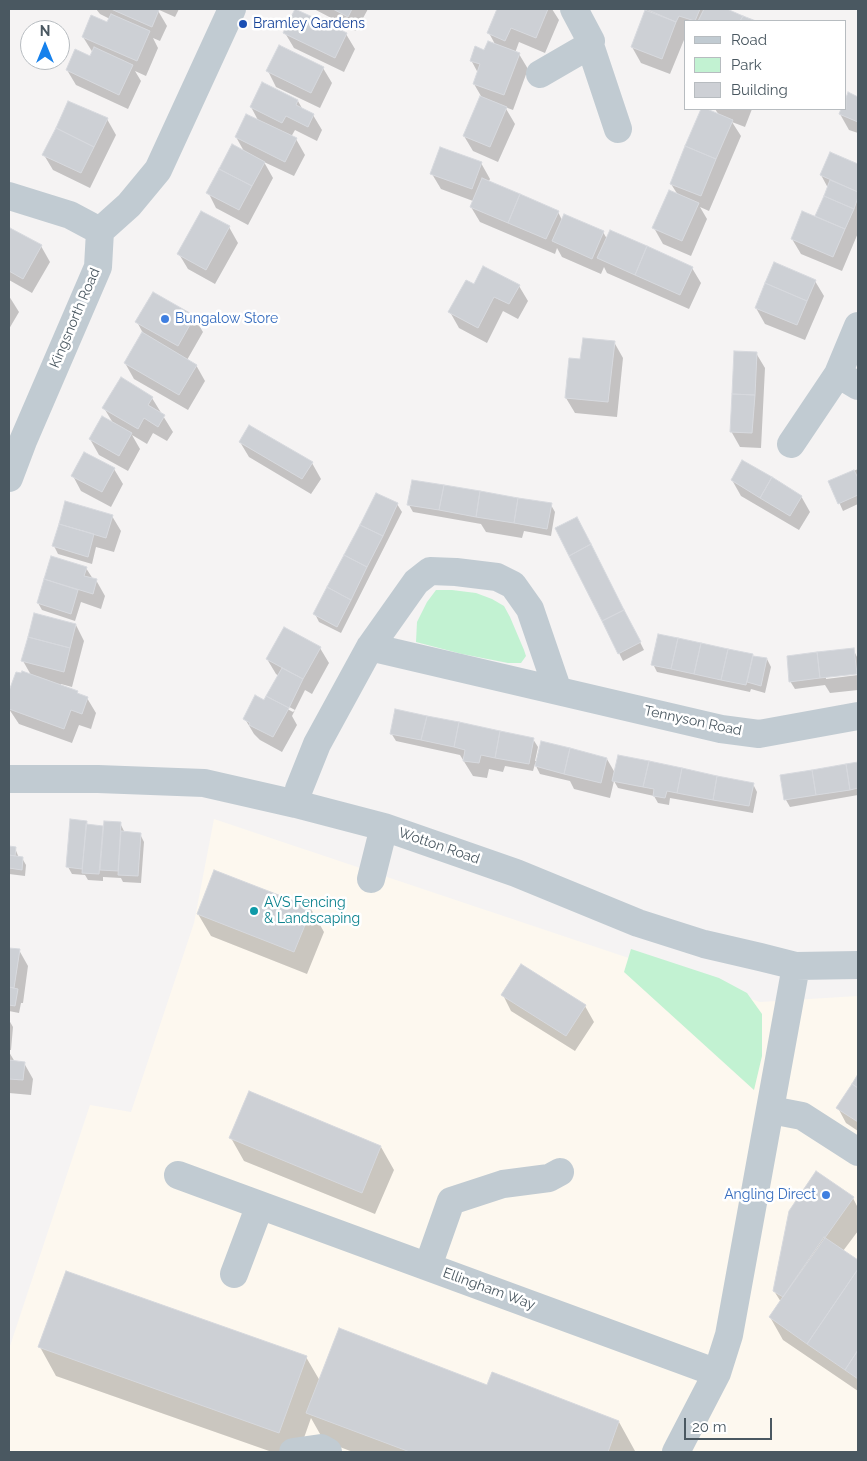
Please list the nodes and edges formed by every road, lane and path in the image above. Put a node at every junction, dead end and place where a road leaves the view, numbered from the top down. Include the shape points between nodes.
1 (232, 9) edge
2 (574, 9) edge
3 (590, 45) junction
4 (540, 74) dead end
5 (618, 130) dead end
6 (9, 196) edge
7 (100, 231) junction
8 (858, 326) edge
9 (848, 380) edge
10 (790, 444) dead end
11 (9, 478) edge
12 (370, 647) junction
13 (558, 691) junction
14 (858, 716) edge
15 (9, 779) edge
16 (296, 804) junction
17 (384, 827) junction
18 (371, 879) dead end
19 (858, 965) edge
20 (796, 966) junction
21 (771, 1110) junction
22 (858, 1152) edge
23 (560, 1172) dead end
24 (178, 1174) dead end
25 (260, 1205) junction
26 (428, 1266) junction
27 (234, 1274) dead end
28 (717, 1373) junction
29 (293, 1452) edge
30 (328, 1452) edge
31 (676, 1452) edge

1 - 7 street via 158,170 129,205
2 - 3 street via 591,40
3 - 4 street
3 - 5 street
6 - 7 street via 70,216
7 - 11 street, Kingsnorth Road via 98,267
8 - 9 street
9 - 10 street
12 - 13 street, Tennyson Road
12 - 13 street via 416,582 430,571 497,577 513,584 530,609
12 - 16 street via 316,744
13 - 14 street, Tennyson Road via 721,729 759,734
15 - 16 street, Wotton Road via 204,784
16 - 17 street, Wotton Road
17 - 18 street
17 - 20 street, Wotton Road via 516,873 638,923 704,944
19 - 20 street, Wotton Road
20 - 21 street
21 - 22 street via 802,1116
21 - 28 street via 729,1335
23 - 26 street via 549,1178 503,1184 451,1201
24 - 25 street, Ellingham Way
25 - 26 street, Ellingham Way
25 - 27 street
26 - 28 street, Ellingham Way
28 - 31 street
29 - 30 street via 320,1448

